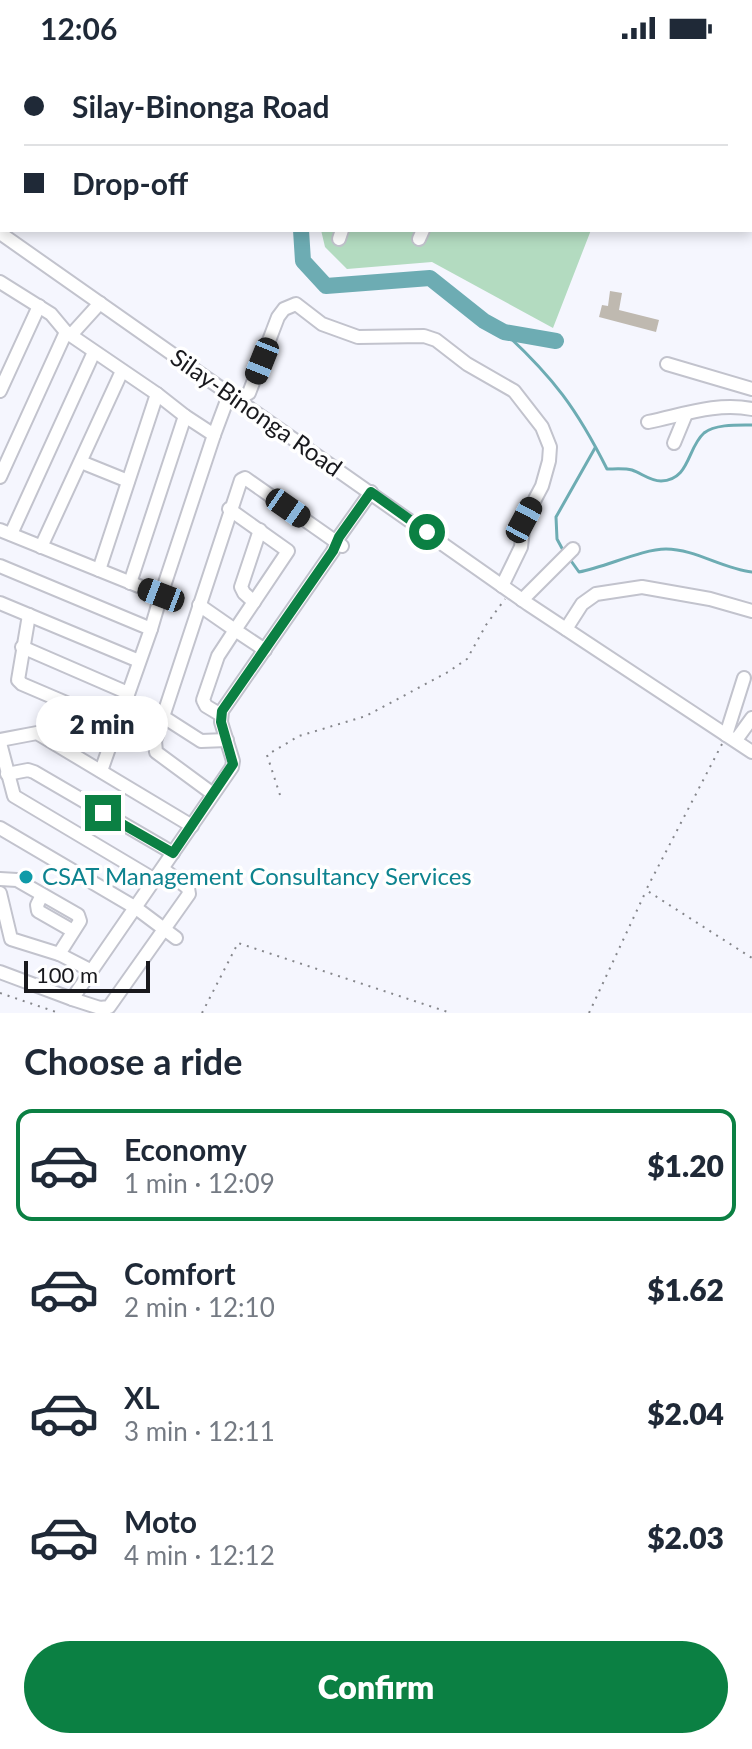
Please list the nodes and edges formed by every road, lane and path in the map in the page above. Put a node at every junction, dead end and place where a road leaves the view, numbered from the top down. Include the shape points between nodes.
1 (0, 233) edge
2 (3, 284) edge
3 (0, 301) edge
4 (100, 303) junction
5 (39, 306) junction
6 (69, 333) junction
7 (94, 352) junction
8 (667, 364) dead end
9 (122, 371) junction
10 (752, 389) edge
11 (0, 391) edge
12 (157, 394) junction
13 (706, 394) dead end
14 (232, 397) junction
15 (716, 406) junction
16 (752, 409) edge
17 (686, 414) junction
18 (185, 416) junction
19 (648, 422) dead end
20 (214, 435) junction
21 (674, 443) dead end
22 (81, 462) junction
23 (0, 477) edge
24 (128, 481) junction
25 (374, 494) junction
26 (229, 509) junction
27 (260, 530) junction
28 (5, 532) edge
29 (41, 547) junction
30 (337, 547) junction
31 (568, 553) dead end
32 (0, 566) edge
33 (99, 570) junction
34 (130, 583) junction
35 (506, 589) junction
36 (161, 595) junction
37 (522, 600) junction
38 (254, 602) junction
39 (0, 603) edge
40 (199, 605) junction
41 (752, 611) edge
42 (29, 615) junction
43 (151, 629) junction
44 (566, 629) junction
45 (235, 630) junction
46 (22, 647) junction
47 (265, 650) junction
48 (139, 661) junction
49 (744, 678) dead end
50 (128, 693) junction
51 (221, 715) junction
52 (162, 716) junction
53 (752, 719) edge
54 (118, 725) junction
55 (731, 738) junction
56 (227, 740) junction
57 (0, 742) edge
58 (752, 752) edge
59 (101, 771) junction
60 (7, 774) junction
61 (213, 794) junction
62 (280, 795) dead end
63 (192, 826) junction
64 (0, 828) edge
65 (173, 853) junction
66 (159, 875) junction
67 (0, 879) edge
68 (646, 890) junction
69 (0, 893) edge
70 (136, 908) junction
71 (163, 929) junction
72 (176, 938) dead end
73 (59, 954) junction
74 (752, 958) edge
75 (90, 970) junction
76 (0, 972) edge
77 (0, 993) edge
78 (72, 999) junction
79 (59, 1013) edge
80 (202, 1013) edge
81 (451, 1013) edge
82 (589, 1013) edge

1 - 4 street, Silay-Binonga Road
2 - 3 street
2 - 5 street
4 - 6 street
4 - 14 street, Silay-Binonga Road
5 - 6 street
5 - 11 street
6 - 7 street
6 - 23 street
7 - 9 street
7 - 28 street
8 - 10 street
9 - 12 street
9 - 22 street
12 - 18 street
12 - 24 street
13 - 15 street
14 - 20 street
14 - 25 street, Silay-Binonga Road
14 - 35 street via 249,393 278,317 296,304 348,335 436,340 514,391 547,437 549,461 524,520
15 - 16 street
15 - 17 street
17 - 19 street
17 - 21 street
18 - 20 street
18 - 34 street
20 - 36 street
22 - 24 street
22 - 29 street
24 - 33 street
25 - 30 street
25 - 35 street, Silay-Binonga Road
26 - 27 street
26 - 30 street via 245,478
26 - 40 street
27 - 38 street via 241,587
27 - 38 street via 288,551
28 - 29 street
29 - 33 street
30 - 47 street
31 - 37 street
32 - 43 street
33 - 34 street
34 - 36 street
35 - 37 street, Silay-Binonga Road
35 - 62 path via 467,659 366,716 299,736 267,755
36 - 43 street
37 - 44 street, Silay-Binonga Road
38 - 45 street
39 - 42 street
40 - 45 street
40 - 52 street
41 - 44 street via 642,587 596,594 582,604
42 - 46 street
42 - 48 street
43 - 48 street
44 - 55 street, Silay-Binonga Road
45 - 47 street
45 - 51 street via 216,661 203,700
46 - 50 street
46 - 54 street via 22,684
47 - 51 street
48 - 50 street
49 - 55 street
50 - 54 street
51 - 56 street
52 - 56 street via 201,741
52 - 61 street via 156,752
53 - 55 street
54 - 59 street
55 - 58 street, Silay-Binonga Road
55 - 68 path
56 - 61 street via 233,764
57 - 59 street via 37,733
57 - 60 street
59 - 63 street
60 - 65 street via 34,772
60 - 66 street via 14,796
61 - 63 street
63 - 65 street
64 - 70 street
65 - 66 street
66 - 70 street
66 - 71 street via 190,890
67 - 73 street via 17,880 42,895 38,911 73,931
68 - 74 path
68 - 82 path
69 - 73 street via 11,939
70 - 71 street
70 - 75 street
71 - 72 street
71 - 78 street via 109,1007
73 - 75 street
75 - 78 street
76 - 78 street
77 - 79 path
80 - 81 path via 238,943

